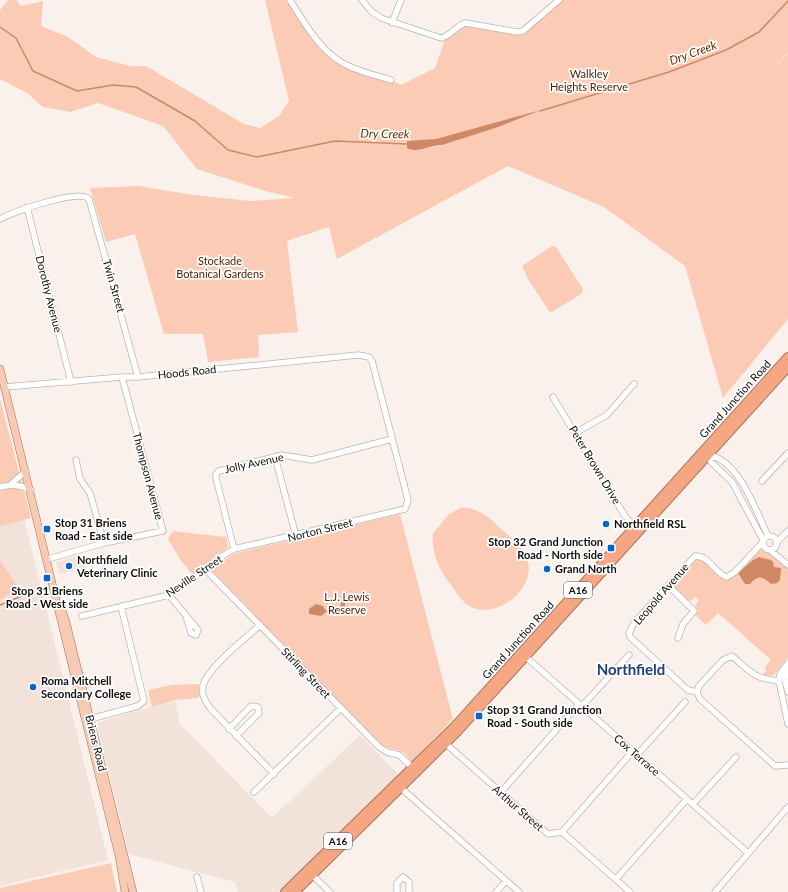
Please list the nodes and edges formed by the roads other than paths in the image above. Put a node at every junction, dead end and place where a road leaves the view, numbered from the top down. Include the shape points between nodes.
1 (290, 0) edge
2 (362, 0) edge
3 (401, 0) edge
4 (559, 0) edge
5 (392, 23) junction
6 (391, 80) dead end
7 (27, 207) junction
8 (0, 219) edge
9 (788, 357) edge
10 (788, 367) edge
11 (0, 369) edge
12 (122, 377) junction
13 (138, 377) junction
14 (70, 382) junction
15 (634, 384) dead end
16 (4, 387) junction
17 (553, 397) dead end
18 (575, 433) junction
19 (392, 439) junction
20 (706, 452) junction
21 (788, 452) edge
22 (275, 457) junction
23 (76, 460) dead end
24 (26, 471) junction
25 (762, 481) dead end
26 (11, 484) junction
27 (0, 487) edge
28 (31, 490) junction
29 (637, 529) junction
30 (786, 532) edge
31 (296, 536) junction
32 (767, 539) junction
33 (104, 543) junction
34 (772, 547) junction
35 (234, 549) junction
36 (754, 552) junction
37 (48, 559) junction
38 (788, 565) edge
39 (205, 569) junction
40 (668, 585) junction
41 (169, 596) junction
42 (121, 606) junction
43 (82, 616) dead end
44 (186, 616) dead end
45 (260, 625) junction
46 (678, 638) dead end
47 (523, 655) junction
48 (629, 655) dead end
49 (787, 664) edge
50 (780, 681) junction
51 (697, 692) junction
52 (788, 692) edge
53 (685, 702) dead end
54 (581, 705) junction
55 (340, 709) junction
56 (87, 719) junction
57 (788, 724) edge
58 (229, 729) junction
59 (236, 736) junction
60 (446, 744) junction
61 (635, 753) junction
62 (736, 756) dead end
63 (788, 765) edge
64 (415, 770) junction
65 (274, 774) junction
66 (401, 788) junction
67 (254, 792) dead end
68 (501, 792) junction
69 (687, 799) junction
70 (693, 804) junction
71 (788, 807) edge
72 (370, 814) junction
73 (562, 832) junction
74 (748, 853) junction
75 (310, 872) junction
76 (197, 877) dead end
77 (616, 879) junction
78 (506, 881) junction
79 (718, 891) edge
80 (126, 892) edge
81 (133, 892) edge
82 (201, 892) edge
83 (285, 892) edge
84 (295, 892) edge
85 (330, 892) edge
86 (397, 892) edge
87 (409, 892) edge
88 (496, 892) edge
89 (519, 892) edge
90 (630, 892) edge

1 - 6 street via 320,44 340,62
2 - 5 street via 374,14
3 - 5 street
4 - 5 street via 521,32 466,23 441,38
7 - 8 street
7 - 13 street, Twin Street via 80,195 87,197
7 - 14 street, Dorothy Avenue
9 - 20 highway, Grand Junction Road / A16
10 - 20 highway, Grand Junction Road / A16
11 - 16 main road, Briens Road
12 - 13 street, Hoods Road
12 - 14 street, Hoods Road
12 - 33 street, Thompson Avenue via 163,531
13 - 19 street, Hoods Road via 358,355 369,357
14 - 16 street, Hoods Road
15 - 18 street via 607,415
16 - 24 main road, Briens Road
17 - 18 street, Peter Brown Drive
18 - 29 street, Peter Brown Drive via 625,516
19 - 22 street, Jolly Avenue via 312,460 288,455
19 - 31 street, Norton Street via 408,500 406,509
20 - 29 highway, Grand Junction Road / A16
20 - 32 street via 711,462 732,482
20 - 32 street via 718,456 738,474
21 - 25 street
22 - 31 street
22 - 35 street, Jolly Avenue via 219,471 216,474
23 - 33 street via 80,479 90,493
24 - 26 street
24 - 28 main road, Briens Road
26 - 27 street
26 - 28 street
28 - 37 main road, Briens Road
29 - 47 highway, Grand Junction Road / A16
30 - 32 street
30 - 34 street
31 - 35 street, Norton Street
32 - 34 street
32 - 34 street
32 - 36 street, Leopold Avenue
33 - 37 street, Thompson Avenue
34 - 36 street
34 - 38 street
35 - 39 street, Neville Street
36 - 40 street, Leopold Avenue via 727,576 703,557 695,556
37 - 56 main road, Briens Road via 56,595 66,622
39 - 41 street, Neville Street
39 - 45 street, Stirling Street
40 - 46 street via 694,611 683,624
40 - 51 street, Leopold Avenue via 634,623 629,633 630,637 688,690
41 - 42 street, Neville Street
41 - 44 street
42 - 43 street, Neville Street
42 - 56 street via 144,694 143,704
45 - 55 street, Stirling Street
45 - 58 street via 214,668 204,682 206,704
47 - 54 street, Cox Terrace
47 - 60 highway, Grand Junction Road / A16
47 - 64 highway, Grand Junction Road / A16
48 - 54 street
49 - 50 street via 780,674
49 - 52 street via 785,680
50 - 51 street via 754,676 732,656 723,660 699,686
50 - 57 street
51 - 63 street via 700,700 776,766
53 - 61 street
54 - 61 street, Cox Terrace
54 - 68 street
55 - 64 street, Stirling Street via 379,747 399,755
55 - 65 street
56 - 80 main road, Briens Road
56 - 81 main road, Briens Road
58 - 59 street
58 - 59 street via 251,706 258,707 259,713
59 - 65 street
60 - 64 highway, Grand Junction Road / A16
60 - 68 street, Arthur Street
61 - 69 street, Cox Terrace
61 - 73 street
62 - 70 street
64 - 66 highway, Grand Junction Road / A16
64 - 72 highway, Grand Junction Road / A16
65 - 67 street
66 - 72 highway, Grand Junction Road / A16
66 - 78 street
68 - 73 street, Arthur Street via 548,834
69 - 70 street, Cox Terrace
69 - 77 street
70 - 74 street, Cox Terrace
71 - 74 street
72 - 75 highway, Grand Junction Road / A16
73 - 77 street
74 - 79 street
75 - 83 highway, Grand Junction Road / A16
75 - 84 highway, Grand Junction Road / A16
75 - 85 street
76 - 82 street
77 - 90 street
78 - 88 street
78 - 89 street
86 - 87 street via 397,883 403,877 409,882

